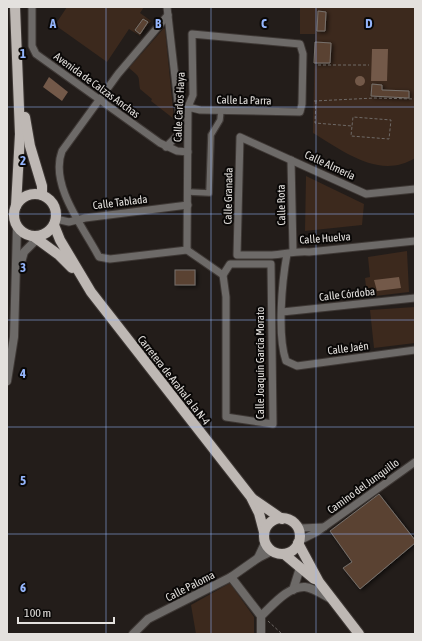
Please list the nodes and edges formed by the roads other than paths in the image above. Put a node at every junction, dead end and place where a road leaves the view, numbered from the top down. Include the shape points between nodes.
1 (15, 7) edge
2 (22, 7) edge
3 (32, 7) edge
4 (168, 11) edge
5 (11, 26) edge
6 (98, 100) junction
7 (188, 107) junction
8 (221, 110) junction
9 (300, 112) joint
10 (240, 137) joint
11 (166, 147) junction
12 (188, 152) junction
13 (291, 160) junction
14 (415, 189) edge
15 (189, 192) junction
16 (42, 195) junction
17 (188, 205) junction
18 (16, 206) junction
19 (76, 221) junction
20 (55, 222) junction
21 (17, 227) junction
22 (37, 237) junction
23 (415, 241) edge
24 (187, 250) junction
25 (290, 252) junction
26 (237, 255) joint
27 (80, 275) junction
28 (223, 275) junction
29 (12, 296) edge
30 (415, 298) edge
31 (282, 312) junction
32 (415, 350) edge
33 (286, 361) joint
34 (7, 381) edge
35 (415, 462) edge
36 (251, 497) junction
37 (282, 519) junction
38 (295, 524) junction
39 (324, 527) junction
40 (265, 538) junction
41 (298, 542) junction
42 (272, 551) junction
43 (284, 554) junction
44 (258, 558) junction
45 (300, 568) junction
46 (231, 577) junction
47 (318, 582) junction
48 (292, 590) junction
49 (331, 599) junction
50 (262, 616) junction
51 (134, 634) edge
52 (261, 634) edge
53 (359, 634) edge

1 - 5 main road
2 - 16 main road via 22,103
3 - 6 street, Avenida de Calzas Anchas via 32,46 35,52
4 - 6 street
4 - 11 street via 180,121 178,135
5 - 18 main road via 20,134
6 - 11 street, Avenida de Calzas Anchas
6 - 19 street via 62,150 59,161 59,175
7 - 8 street, Calle La Parra
7 - 9 street, Calle Carlos Haya via 193,95 192,34 300,44 303,54
7 - 12 street, Calle Carlos Haya
8 - 9 street, Calle La Parra
8 - 15 street via 220,120 211,135 209,193
10 - 13 street, Calle Almería
10 - 26 street, Calle Granada
11 - 12 street, Avenida de Calzas Anchas
12 - 15 street, Calle Carlos Haya
13 - 14 street, Calle Almería via 366,194
13 - 25 street, Calle Rota
15 - 17 street, Calle Carlos Haya
16 - 18 main road via 24,197
16 - 20 main road via 53,204
17 - 19 street, Calle Tablada
17 - 24 street, Calle Carlos Haya
18 - 21 main road via 14,216
19 - 20 street, Calle Tablada
19 - 24 street via 99,257 110,259
20 - 22 main road via 48,232
20 - 27 main road, Carretera de Arahal a la N-4
21 - 22 main road via 25,234
21 - 29 street
22 - 27 main road, Carretera de Arahal a la N-4
22 - 29 street via 24,252
23 - 25 street, Calle Huelva
24 - 28 street
25 - 26 street, Calle Huelva
25 - 31 street, Calle Rota via 282,277
27 - 36 main road, Carretera de Arahal a la N-4 via 131,345
28 - 28 street, Calle Joaquín García Morato via 226,297 226,417 273,424 271,264 230,264
29 - 34 street via 14,337
30 - 31 street, Calle Córdoba
31 - 33 street, Calle Rota via 283,354
32 - 33 street, Calle Jaén via 297,366
35 - 39 street, Camino del Junquillo
36 - 37 main road, Carretera de Arahal a la N-4
36 - 40 main road, Carretera de Arahal a la N-4 via 259,513
37 - 38 main road
37 - 40 main road via 273,521 266,528
38 - 39 street, Camino del Junquillo via 302,528
38 - 41 main road via 299,535
39 - 41 street, Camino del Junquillo
40 - 42 main road
40 - 44 street, Calle Paloma
41 - 43 main road via 292,550
41 - 47 main road
42 - 43 main road
42 - 44 street, Calle Paloma
43 - 45 main road
44 - 46 street, Calle Paloma
45 - 47 main road
45 - 48 street
46 - 50 street
46 - 51 street, Calle Paloma via 148,619
47 - 49 main road
48 - 49 street via 311,588
48 - 50 street
49 - 53 main road
50 - 52 street

